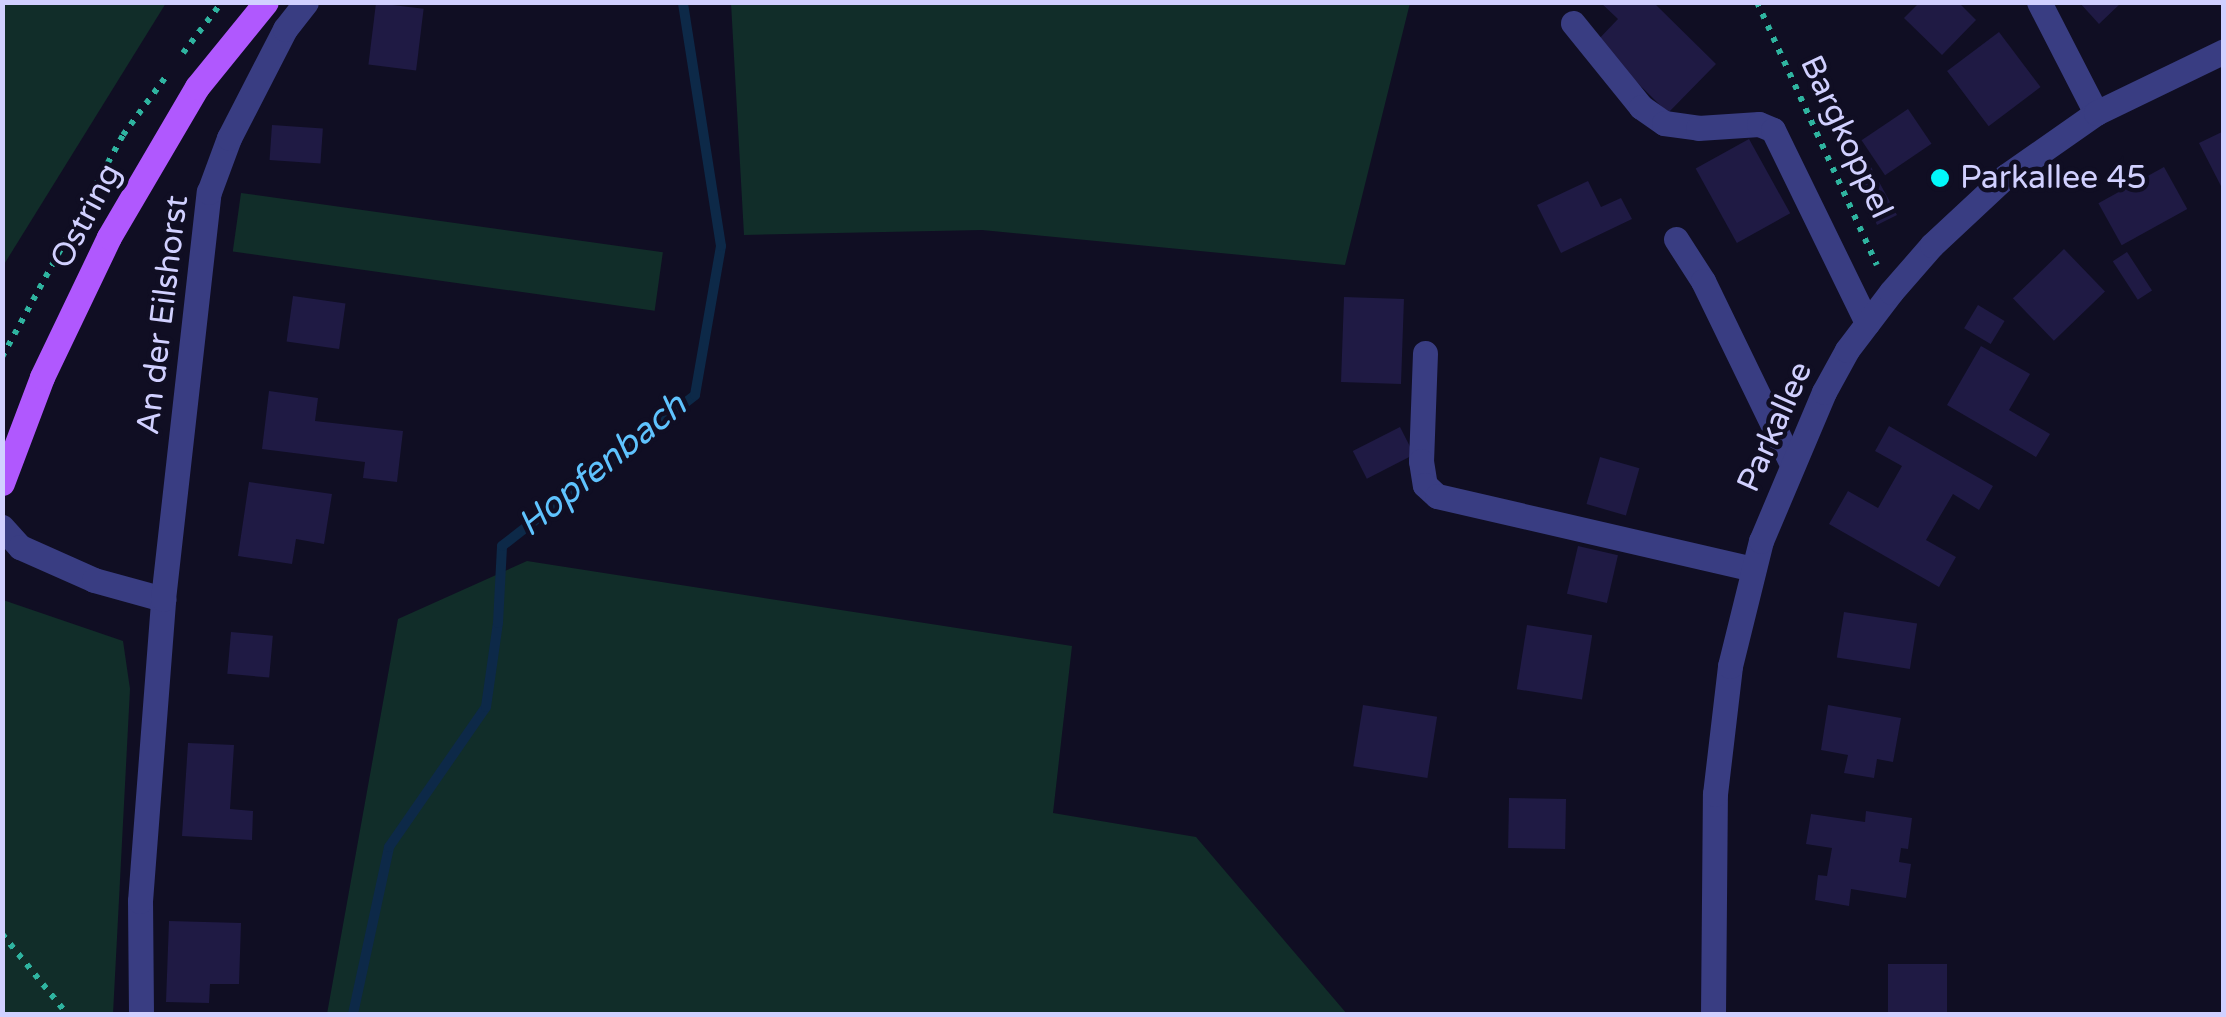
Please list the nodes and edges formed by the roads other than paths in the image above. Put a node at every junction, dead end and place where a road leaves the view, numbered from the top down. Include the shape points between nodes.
1 (266, 2) edge
2 (306, 2) edge
3 (2039, 2) edge
4 (1573, 23) dead end
5 (2224, 51) edge
6 (2096, 114) junction
7 (1676, 240) dead end
8 (1867, 323) junction
9 (1424, 353) dead end
10 (1791, 462) junction
11 (2, 483) edge
12 (2, 527) edge
13 (1753, 568) junction
14 (163, 599) junction
15 (141, 1014) edge
16 (1712, 1014) edge

1 - 11 main road, Ostring via 197,88 109,237 42,377
2 - 14 street, An der Eilshorst via 229,138 209,192
3 - 6 street
4 - 8 street via 1641,107 1664,123 1759,124 1773,130
5 - 6 street, Parkallee
6 - 8 street, Parkallee via 1980,198
7 - 10 street via 1703,281
8 - 10 street, Parkallee
9 - 13 street via 1421,462 1425,484 1437,496
10 - 13 street, Parkallee
12 - 14 street via 20,547 94,580
13 - 16 street, Parkallee via 1730,666 1718,762
14 - 15 street, An der Eilshorst via 140,901

